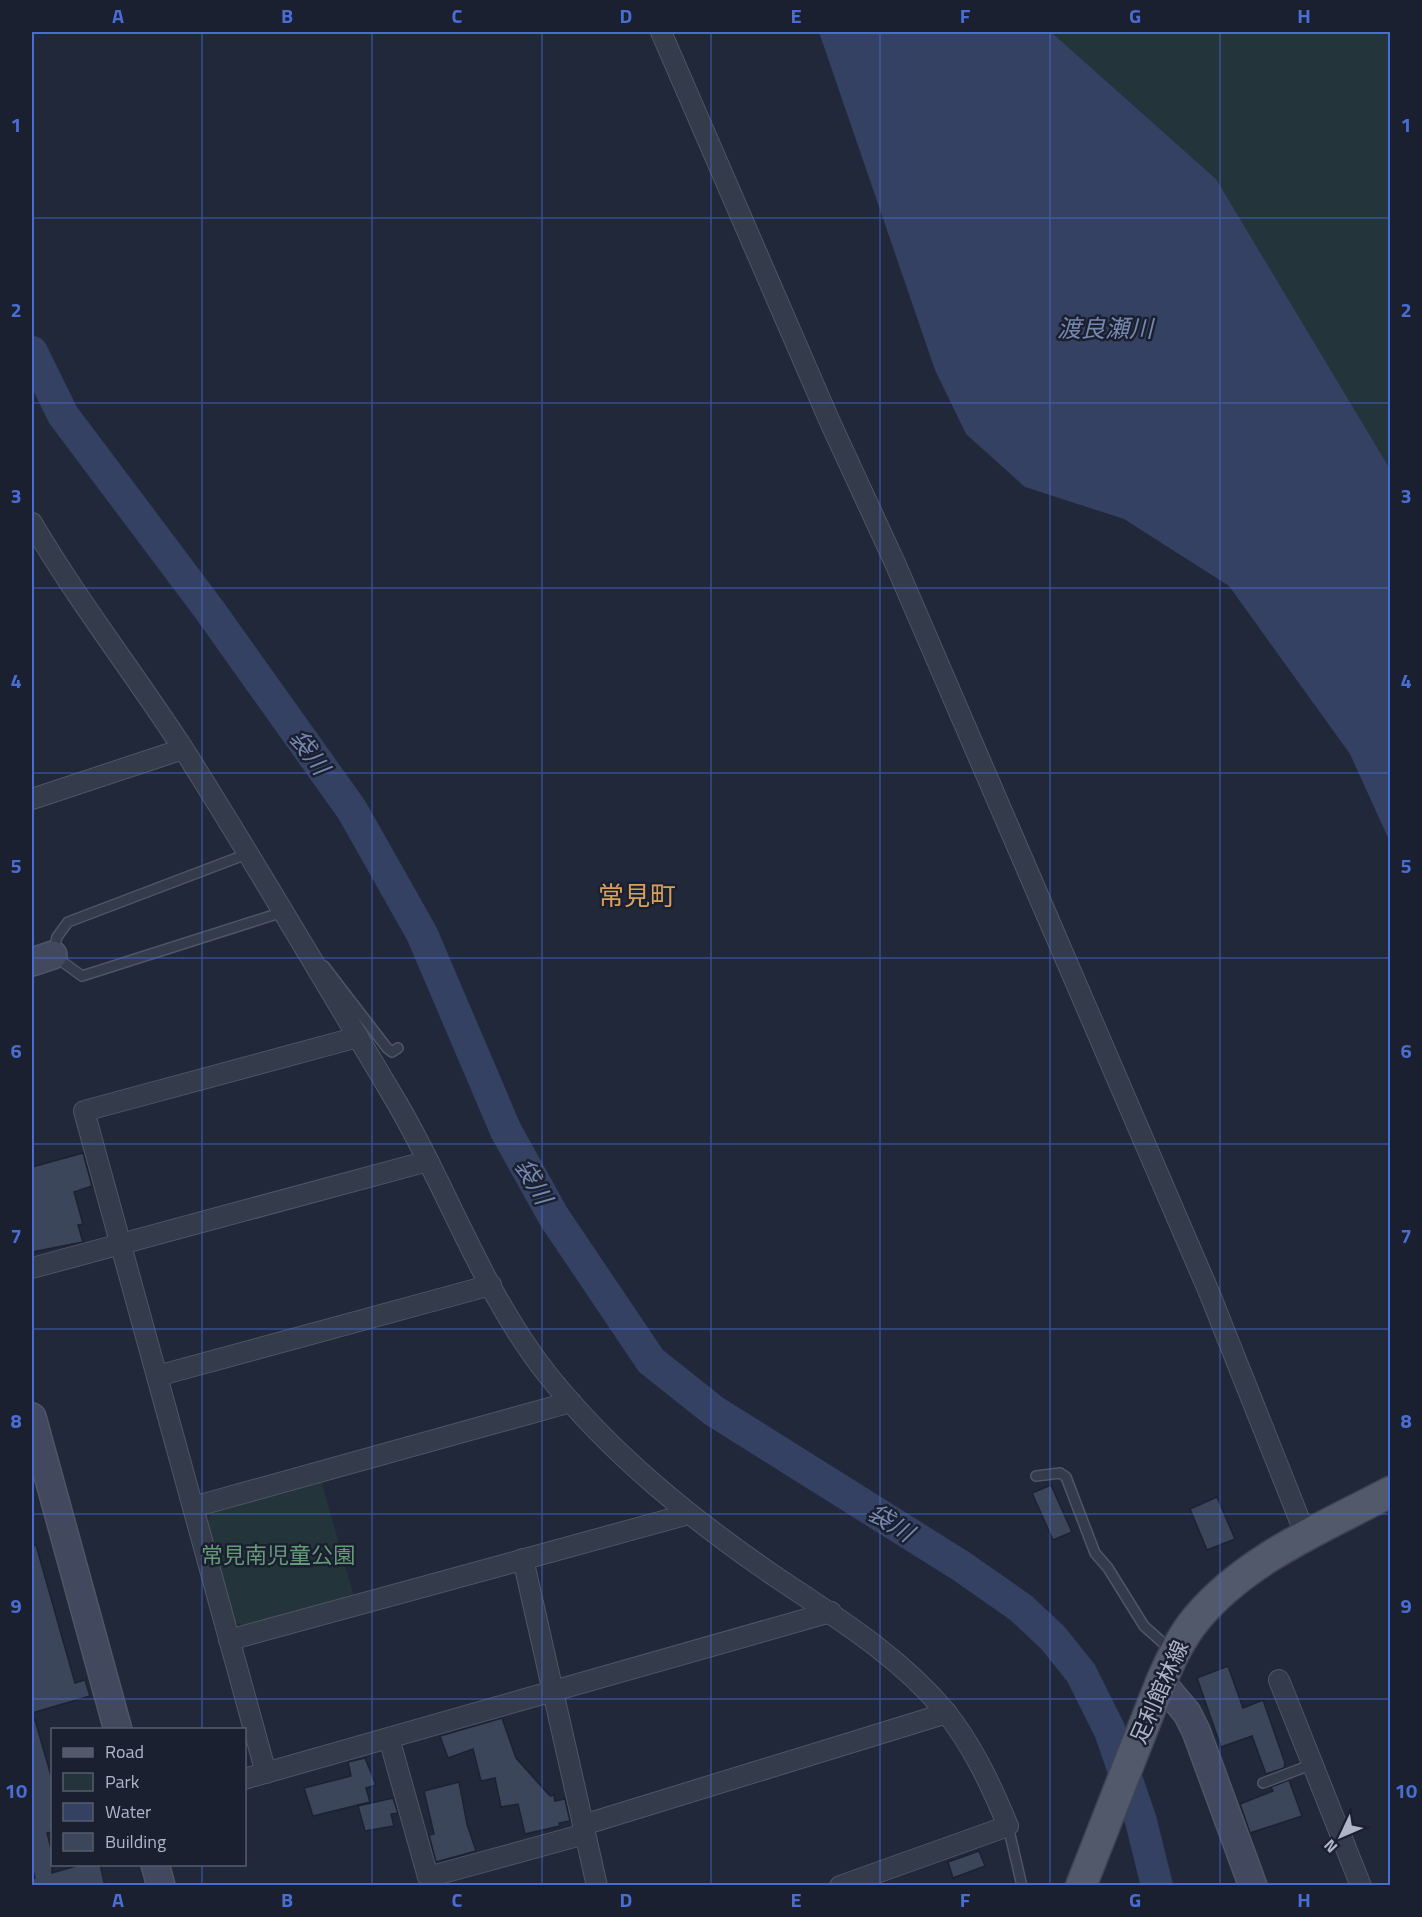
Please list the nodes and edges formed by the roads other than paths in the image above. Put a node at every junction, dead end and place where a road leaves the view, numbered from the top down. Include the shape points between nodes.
1 (660, 32) edge
2 (32, 523) edge
3 (183, 749) junction
4 (32, 797) edge
5 (247, 854) junction
6 (283, 912) junction
7 (304, 945) junction
8 (42, 958) edge
9 (358, 1037) junction
10 (398, 1048) dead end
11 (428, 1161) junction
12 (120, 1243) junction
13 (32, 1268) edge
14 (491, 1285) junction
15 (157, 1376) junction
16 (570, 1402) junction
17 (32, 1417) edge
18 (1036, 1476) dead end
19 (40, 1482) edge
20 (1390, 1492) edge
21 (193, 1507) junction
22 (689, 1514) junction
23 (1315, 1531) junction
24 (523, 1559) junction
25 (831, 1612) junction
26 (229, 1640) junction
27 (1174, 1652) junction
28 (1279, 1680) dead end
29 (1160, 1685) junction
30 (553, 1691) junction
31 (947, 1713) junction
32 (117, 1728) edge
33 (388, 1738) junction
34 (1313, 1764) junction
35 (266, 1773) junction
36 (246, 1778) edge
37 (1263, 1783) dead end
38 (1008, 1826) junction
39 (584, 1830) junction
40 (156, 1866) edge
41 (161, 1886) edge
42 (597, 1886) edge
43 (840, 1886) edge
44 (1023, 1886) edge
45 (1081, 1886) edge
46 (1253, 1886) edge
47 (1362, 1886) edge

1 - 23 street via 895,562
2 - 3 street via 61,572
3 - 4 street
3 - 5 street
5 - 6 street
5 - 8 lane via 68,922
6 - 7 street
6 - 8 lane via 82,976
7 - 9 street
7 - 10 lane via 334,976 387,1048 392,1052
9 - 11 street
9 - 12 street via 84,1111
11 - 12 street
11 - 14 street
12 - 13 street
12 - 15 street
14 - 15 street
14 - 16 street via 531,1353
15 - 21 street
16 - 21 street
16 - 22 street via 667,1498
17 - 19 street
18 - 27 lane via 1060,1473 1066,1477 1095,1553 1144,1626
19 - 32 street
20 - 23 main road, 足利館林線
21 - 26 street
22 - 24 street
22 - 25 street
23 - 27 main road, 足利館林線 via 1235,1581 1197,1618
24 - 26 street
24 - 30 street
25 - 30 street
25 - 31 street via 908,1672
26 - 35 street
27 - 29 main road, 足利館林線
28 - 34 street
29 - 45 main road, 足利館林線
29 - 46 street via 1187,1713 1196,1731
30 - 33 street
30 - 39 street
31 - 38 street via 977,1760
31 - 39 street
33 - 35 street
33 - 39 street via 428,1877
34 - 37 lane
34 - 47 street
35 - 36 street
38 - 43 street
38 - 44 lane
39 - 42 street
40 - 41 street

